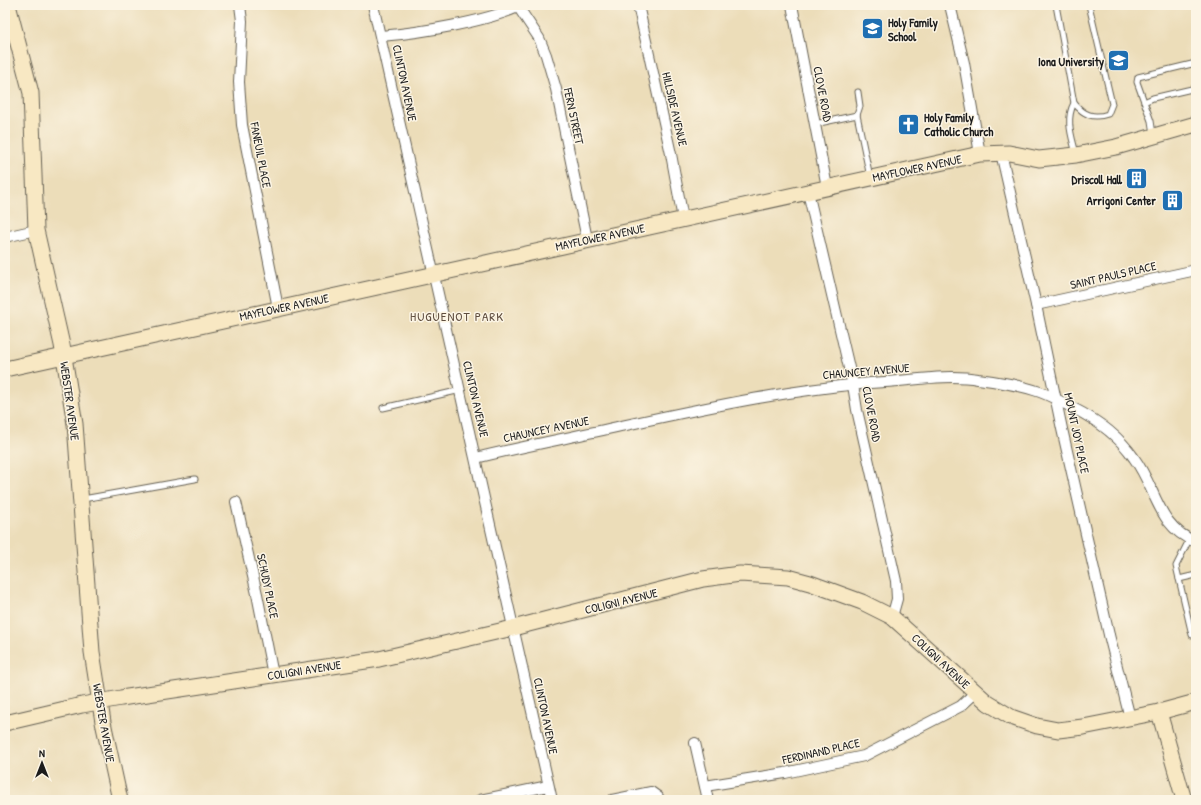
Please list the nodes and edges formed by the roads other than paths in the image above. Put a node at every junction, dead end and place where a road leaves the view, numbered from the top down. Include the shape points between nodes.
1 (8, 5) edge
2 (240, 5) edge
3 (374, 5) edge
4 (638, 5) edge
5 (792, 5) edge
6 (950, 5) edge
7 (1056, 5) edge
8 (1089, 5) edge
9 (517, 6) edge
10 (382, 36) junction
11 (1196, 63) edge
12 (1196, 88) edge
13 (858, 92) dead end
14 (1144, 102) junction
15 (1074, 103) junction
16 (857, 115) junction
17 (815, 124) junction
18 (1196, 124) edge
19 (1153, 137) junction
20 (1000, 153) junction
21 (980, 154) junction
22 (1076, 155) junction
23 (871, 178) junction
24 (827, 188) junction
25 (808, 192) junction
26 (682, 219) junction
27 (36, 230) junction
28 (5, 237) edge
29 (587, 239) junction
30 (1196, 270) edge
31 (433, 275) junction
32 (1036, 305) junction
33 (278, 308) junction
34 (64, 356) junction
35 (5, 369) edge
36 (853, 385) junction
37 (461, 390) junction
38 (1056, 400) junction
39 (383, 408) dead end
40 (476, 458) junction
41 (195, 478) dead end
42 (80, 499) junction
43 (236, 502) dead end
44 (1192, 541) edge
45 (1196, 574) edge
46 (1179, 579) junction
47 (892, 617) junction
48 (513, 628) junction
49 (1192, 635) dead end
50 (273, 675) junction
51 (975, 693) junction
52 (100, 702) junction
53 (1196, 702) edge
54 (1159, 712) junction
55 (1130, 718) junction
56 (5, 723) edge
57 (695, 743) dead end
58 (548, 786) junction
59 (705, 786) junction
60 (120, 800) edge
61 (480, 800) edge
62 (552, 800) edge
63 (612, 800) edge
64 (659, 800) edge
65 (708, 800) edge
66 (1184, 800) edge

1 - 27 street, WEBSTER AVENUE via 31,93
2 - 33 street, FANEUIL PLACE via 242,21 239,82 242,125
3 - 10 street, CLINTON AVENUE
4 - 26 street, HILLSIDE AVENUE via 671,154
5 - 17 street, CLOVE ROAD
6 - 21 street via 964,63
7 - 15 lane
8 - 15 lane via 1112,104 1111,111 1099,117 1089,116 1081,112
9 - 10 street via 461,23
9 - 29 street, FERN STREET via 539,38 546,55 556,89
10 - 31 street, CLINTON AVENUE
11 - 14 lane via 1138,77 1137,82
12 - 14 lane
13 - 16 lane via 860,106
14 - 19 lane
15 - 22 lane via 1068,120
16 - 17 lane
16 - 23 lane
17 - 24 street, CLOVE ROAD
18 - 19 street, MAYFLOWER AVENUE
19 - 22 street, MAYFLOWER AVENUE
20 - 21 street, MAYFLOWER AVENUE
20 - 22 street, MAYFLOWER AVENUE via 1039,158
20 - 32 street, MOUNT JOY PLACE
21 - 23 street, MAYFLOWER AVENUE
23 - 24 street, MAYFLOWER AVENUE
24 - 25 street, MAYFLOWER AVENUE
25 - 26 street, MAYFLOWER AVENUE
25 - 36 street, CLOVE ROAD
26 - 29 street, MAYFLOWER AVENUE
27 - 28 street
27 - 34 street, WEBSTER AVENUE
29 - 31 street, MAYFLOWER AVENUE
30 - 32 street, SAINT PAULS PLACE
31 - 33 street, MAYFLOWER AVENUE
31 - 37 street, CLINTON AVENUE
32 - 38 street, MOUNT JOY PLACE
33 - 34 street, MAYFLOWER AVENUE
34 - 35 street, MAYFLOWER AVENUE
34 - 42 street, WEBSTER AVENUE via 75,424
36 - 38 street, CHAUNCEY AVENUE via 976,378 1040,392
36 - 40 street, CHAUNCEY AVENUE via 761,396
36 - 47 street, CLOVE ROAD via 896,581 897,600
37 - 39 lane
37 - 40 street, CLINTON AVENUE
38 - 44 street, CHAUNCEY AVENUE via 1088,416 1119,439 1149,481 1163,514 1174,530
38 - 55 street, MOUNT JOY PLACE
40 - 48 street, CLINTON AVENUE
41 - 42 lane
42 - 52 street, WEBSTER AVENUE via 92,652
43 - 50 street, SCHUDY PLACE
44 - 46 lane via 1176,566
45 - 46 lane
46 - 49 lane
47 - 48 street, COLIGNI AVENUE via 862,602 810,583 788,577 740,574 703,579
47 - 51 street, COLIGNI AVENUE
48 - 50 street, COLIGNI AVENUE via 379,659
48 - 58 street, CLINTON AVENUE
50 - 52 street, COLIGNI AVENUE
51 - 55 street, COLIGNI AVENUE via 1011,717 1058,730
51 - 59 street, FERDINAND PLACE via 961,706 864,756 785,773
52 - 56 street, COLIGNI AVENUE
52 - 60 street, WEBSTER AVENUE
53 - 54 street, COLIGNI AVENUE
54 - 55 street, COLIGNI AVENUE
54 - 66 street
57 - 59 street
58 - 61 street
58 - 62 street, CLINTON AVENUE
59 - 65 street
63 - 64 street via 651,792

